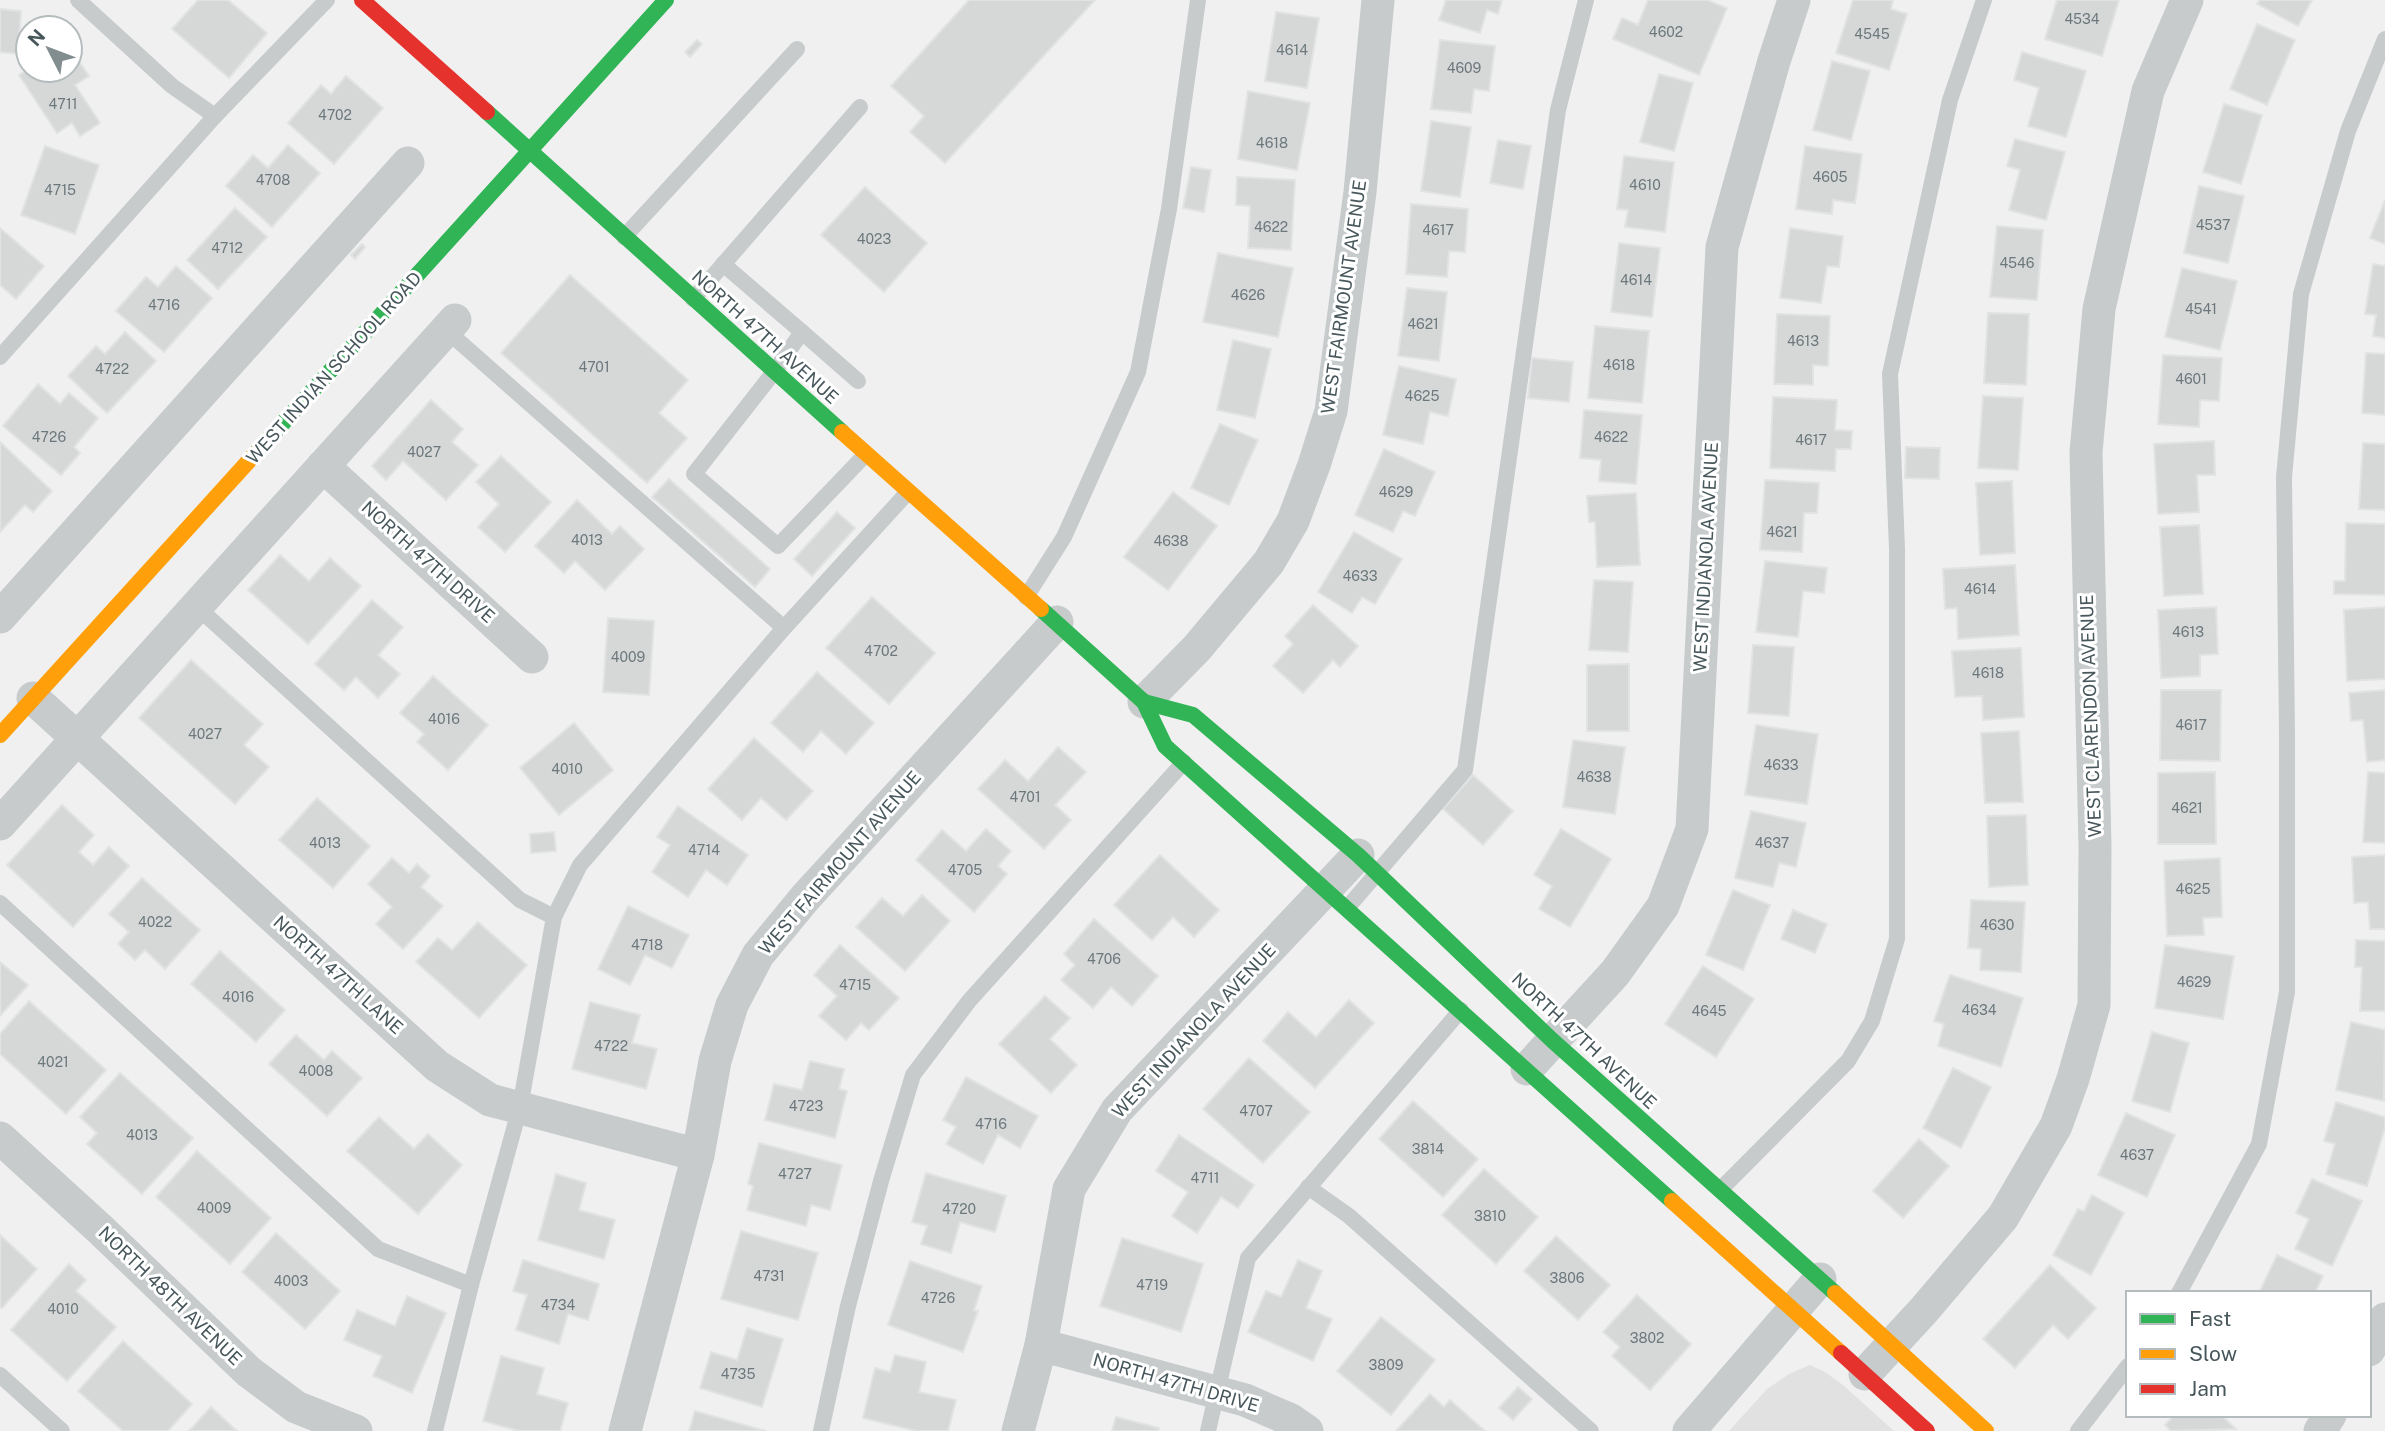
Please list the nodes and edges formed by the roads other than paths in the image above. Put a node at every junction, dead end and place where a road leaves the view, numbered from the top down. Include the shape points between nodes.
1 (78, 0) edge
2 (327, 0) edge
3 (362, 0) edge
4 (666, 0) edge
5 (1198, 0) edge
6 (1378, 0) edge
7 (1586, 0) edge
8 (1794, 0) edge
9 (1984, 0) edge
10 (2187, 0) edge
11 (2385, 39) edge
12 (797, 49) dead end
13 (860, 107) dead end
14 (215, 116) junction
15 (530, 151) junction
16 (408, 163) dead end
17 (624, 237) junction
18 (723, 264) junction
19 (693, 299) junction
20 (450, 325) joint
21 (802, 332) junction
22 (0, 357) edge
23 (774, 372) junction
24 (858, 381) dead end
25 (866, 454) junction
26 (323, 466) junction
27 (908, 492) junction
28 (1026, 597) junction
29 (196, 606) junction
30 (1, 614) edge
31 (1057, 622) junction
32 (784, 628) junction
33 (532, 657) dead end
34 (33, 698) junction
35 (1144, 702) junction
36 (0, 735) edge
37 (77, 739) junction
38 (1184, 762) junction
39 (0, 824) edge
40 (1368, 864) junction
41 (1337, 898) junction
42 (0, 904) edge
43 (554, 917) junction
44 (1461, 1010) junction
45 (1553, 1041) junction
46 (1527, 1069) junction
47 (520, 1107) junction
48 (0, 1138) edge
49 (698, 1155) junction
50 (1308, 1187) junction
51 (1720, 1191) junction
52 (1820, 1279) junction
53 (471, 1285) junction
54 (2180, 1291) edge
55 (1793, 1310) junction
56 (2385, 1319) edge
57 (1891, 1344) junction
58 (1041, 1345) junction
59 (2371, 1346) edge
60 (2126, 1369) edge
61 (1866, 1374) junction
62 (0, 1375) edge
63 (1218, 1392) junction
64 (62, 1431) edge
65 (356, 1431) edge
66 (435, 1431) edge
67 (625, 1431) edge
68 (821, 1431) edge
69 (1018, 1431) edge
70 (1208, 1431) edge
71 (1307, 1431) edge
72 (1591, 1431) edge
73 (1689, 1431) edge
74 (1927, 1431) edge
75 (1986, 1431) edge
76 (2078, 1431) edge

1 - 14 lane via 172,86
2 - 14 lane
3 - 15 street, NORTH 47TH AVENUE
4 - 15 street, WEST INDIAN SCHOOL ROAD
5 - 28 lane via 1169,209 1138,372 1064,537
6 - 35 street, WEST FAIRMOUNT AVENUE via 1360,192 1333,397 1314,465 1293,521 1269,562 1197,648
7 - 40 lane via 1558,110 1465,770
8 - 45 street, WEST INDIANOLA AVENUE via 1722,247 1692,828 1663,906 1615,972
9 - 51 lane via 1950,100 1890,374 1897,549 1897,939 1872,1021 1848,1061
10 - 57 street, WEST CLARENDON AVENUE via 2148,91 2099,309 2086,452 2094,1005 2056,1126 2025,1181 1996,1226
11 - 54 lane via 2348,131 2301,294 2284,477 2287,992 2259,1144
12 - 17 lane
13 - 18 lane
14 - 22 lane
15 - 17 street, NORTH 47TH AVENUE
15 - 34 street, WEST INDIAN SCHOOL ROAD
16 - 30 street
17 - 19 street, NORTH 47TH AVENUE
18 - 19 lane
18 - 21 lane
19 - 23 street, NORTH 47TH AVENUE
20 - 26 street
20 - 32 lane
21 - 23 lane
21 - 24 lane
23 - 25 street, NORTH 47TH AVENUE
23 - 25 lane via 694,474 778,546
25 - 27 street, NORTH 47TH AVENUE
26 - 29 street
26 - 33 street, NORTH 47TH DRIVE
27 - 28 street, NORTH 47TH AVENUE
27 - 32 lane
28 - 31 street, NORTH 47TH AVENUE
29 - 37 street
29 - 43 lane via 520,900
31 - 35 street, NORTH 47TH AVENUE
31 - 49 street, WEST FAIRMOUNT AVENUE via 758,955 732,1005 715,1061
32 - 43 lane via 580,865
34 - 36 street, WEST INDIAN SCHOOL ROAD
34 - 37 street, NORTH 47TH LANE
35 - 38 street, NORTH 47TH AVENUE via 1166,746
35 - 40 street, NORTH 47TH AVENUE via 1194,715
37 - 39 street
37 - 47 street, NORTH 47TH LANE via 437,1066 490,1100
38 - 41 street, NORTH 47TH AVENUE
38 - 68 lane via 969,1001 913,1075 861,1256
40 - 41 street, WEST INDIANOLA AVENUE
40 - 45 street, NORTH 47TH AVENUE
41 - 44 street, NORTH 47TH AVENUE
41 - 58 street, WEST INDIANOLA AVENUE via 1117,1110 1069,1189
42 - 53 lane via 378,1249
43 - 47 lane
44 - 46 street, NORTH 47TH AVENUE
44 - 50 lane
45 - 46 street, WEST INDIANOLA AVENUE
45 - 51 street, NORTH 47TH AVENUE
46 - 55 street, NORTH 47TH AVENUE
47 - 49 street, NORTH 47TH LANE
47 - 53 lane
48 - 65 street, NORTH 48TH AVENUE via 249,1372 296,1407
49 - 67 street, WEST FAIRMOUNT AVENUE
50 - 63 lane via 1248,1258
50 - 72 lane via 1349,1216
51 - 52 street, NORTH 47TH AVENUE
52 - 55 street
52 - 57 street, NORTH 47TH AVENUE
53 - 66 lane
55 - 61 street, NORTH 47TH AVENUE
55 - 73 street
56 - 59 street
57 - 61 street, WEST CLARENDON AVENUE
57 - 75 street, NORTH 47TH AVENUE
58 - 63 street, NORTH 47TH DRIVE
58 - 69 street, WEST INDIANOLA AVENUE
60 - 76 lane
61 - 74 street, NORTH 47TH AVENUE
62 - 64 lane
63 - 70 lane
63 - 71 street, NORTH 47TH DRIVE via 1291,1420

